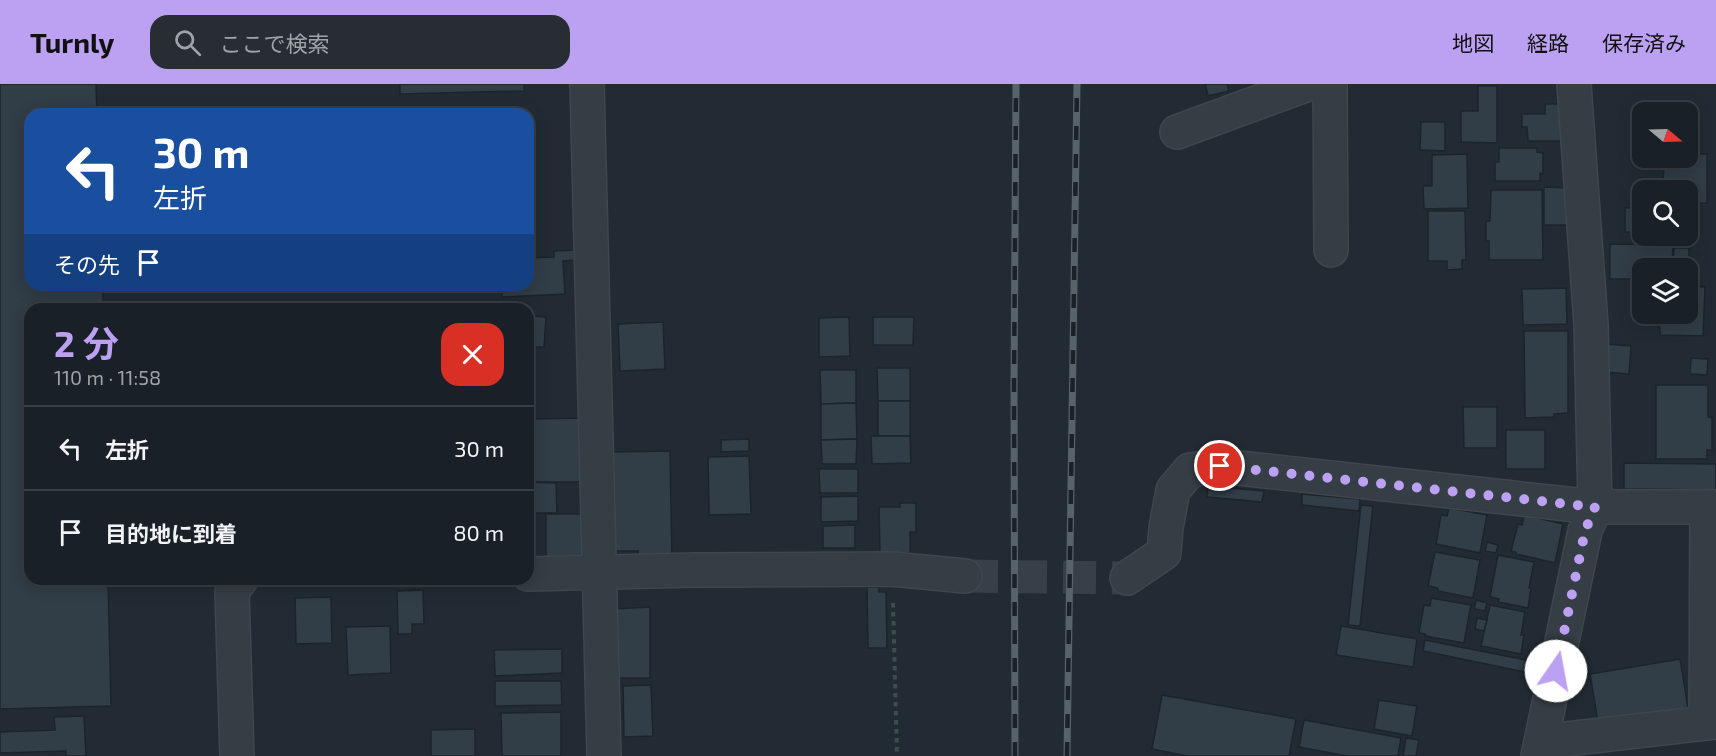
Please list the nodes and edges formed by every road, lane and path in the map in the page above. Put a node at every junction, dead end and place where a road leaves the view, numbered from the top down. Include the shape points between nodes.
1 (587, 84) edge
2 (1308, 84) edge
3 (1330, 84) edge
4 (1574, 84) edge
5 (1177, 132) dead end
6 (1331, 250) dead end
7 (1595, 507) junction
8 (1711, 507) edge
9 (892, 569) junction
10 (534, 574) edge
11 (599, 574) junction
12 (965, 576) tunnel mouth
13 (1126, 578) tunnel mouth
14 (236, 585) edge
15 (1711, 722) edge
16 (1540, 749) edge
17 (237, 756) edge
18 (604, 756) edge
19 (897, 756) edge

1 - 11 street
2 - 5 street
3 - 6 street
4 - 7 street via 1591,325
7 - 8 street
7 - 13 street via 1220,466 1190,470 1173,490 1164,554
7 - 16 street via 1585,531
8 - 15 street
9 - 11 street
9 - 12 street
9 - 19 path
10 - 11 street
11 - 18 street
14 - 17 street via 232,592
15 - 16 street

